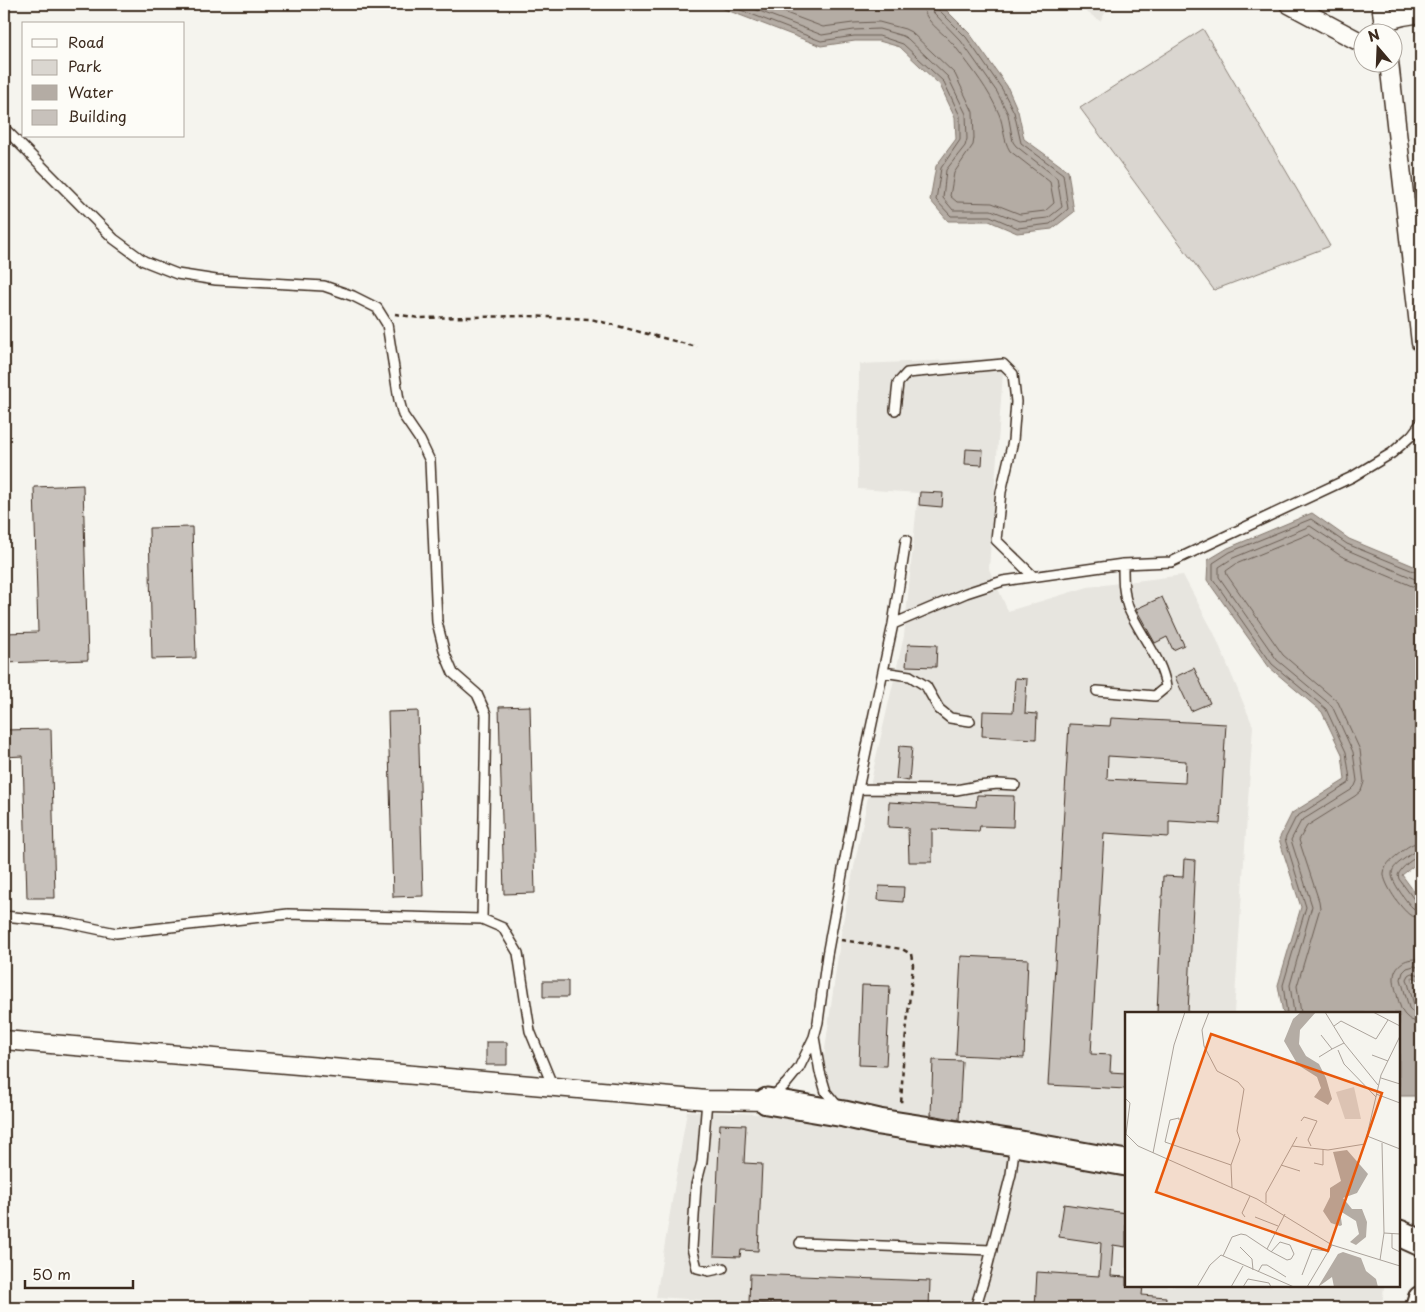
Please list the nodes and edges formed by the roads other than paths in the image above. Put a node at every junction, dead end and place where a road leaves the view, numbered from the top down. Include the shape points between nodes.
1 (1289, 4) edge
2 (1381, 4) edge
3 (1421, 13) edge
4 (1383, 22) edge
5 (1393, 22) edge
6 (1352, 38) edge
7 (1389, 72) edge
8 (4, 128) edge
9 (1421, 343) edge
10 (895, 410) dead end
11 (1421, 423) edge
12 (906, 540) dead end
13 (1123, 564) junction
14 (1032, 576) junction
15 (893, 624) junction
16 (883, 672) junction
17 (1097, 692) dead end
18 (970, 721) dead end
19 (1015, 785) dead end
20 (858, 789) junction
21 (4, 916) edge
22 (482, 918) junction
23 (814, 1037) junction
24 (4, 1040) edge
25 (553, 1087) junction
26 (707, 1100) junction
27 (767, 1101) junction
28 (844, 1114) junction
29 (1014, 1143) junction
30 (1125, 1164) edge
31 (1400, 1233) edge
32 (800, 1243) dead end
33 (1421, 1243) edge
34 (992, 1250) junction
35 (723, 1268) dead end
36 (1421, 1299) edge
37 (976, 1308) edge
38 (1418, 1308) edge

1 - 6 street
2 - 4 street
3 - 5 street via 1403,16
7 - 9 street
8 - 22 lane via 114,239 144,261 177,274 324,286 377,308 387,324 403,415 430,461 437,622 445,654 453,673 476,694 486,714
10 - 14 lane via 898,383 907,373 1002,364 1013,374 1016,402 1013,441 1001,492 996,540
11 - 13 lane via 1392,453 1344,481 1171,562
12 - 15 lane
13 - 14 lane
13 - 17 lane via 1124,593 1129,608 1165,674 1166,687 1155,696
14 - 15 lane via 1003,580
15 - 16 lane
16 - 18 lane via 910,676 926,686 939,709 950,718
16 - 20 lane
19 - 20 lane via 985,785 956,790
20 - 23 lane
21 - 22 lane via 63,922 116,933 288,914
22 - 25 lane via 503,928 518,953 530,1031
23 - 27 lane via 799,1068
23 - 28 lane via 826,1092
24 - 25 street
25 - 26 street
26 - 27 street
26 - 35 lane via 692,1248 698,1268 709,1271
27 - 28 street
28 - 29 street
29 - 30 street
29 - 34 lane via 1011,1174
31 - 33 street
32 - 34 lane
34 - 37 lane
36 - 38 street

